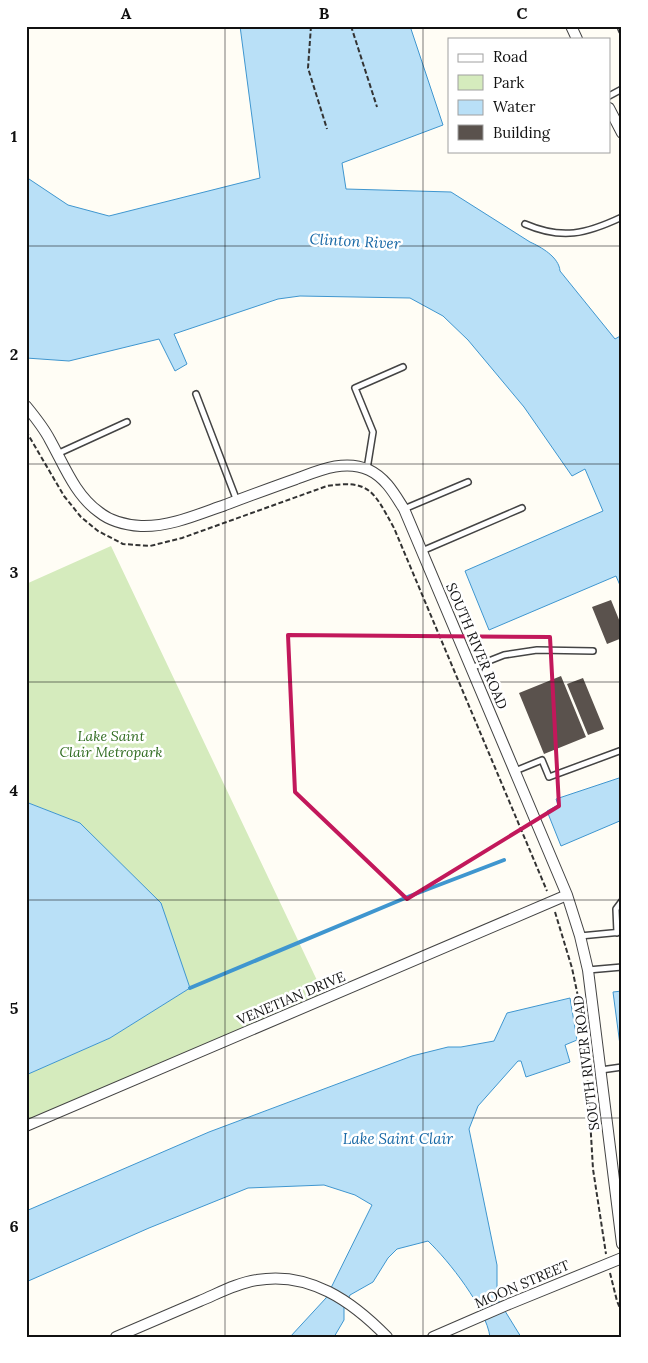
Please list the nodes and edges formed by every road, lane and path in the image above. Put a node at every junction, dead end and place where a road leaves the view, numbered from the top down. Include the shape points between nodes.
1 (311, 26) edge
2 (351, 26) edge
3 (572, 26) edge
4 (620, 26) edge
5 (622, 31) edge
6 (577, 38) edge
7 (622, 90) edge
8 (610, 96) edge
9 (377, 107) dead end
10 (610, 110) edge
11 (326, 129) dead end
12 (622, 133) edge
13 (622, 217) edge
14 (525, 224) dead end
15 (403, 367) dead end
16 (196, 394) dead end
17 (26, 406) edge
18 (127, 422) dead end
19 (26, 431) edge
20 (57, 454) junction
21 (367, 470) junction
22 (468, 482) dead end
23 (237, 501) junction
24 (522, 508) dead end
25 (404, 509) junction
26 (422, 551) junction
27 (593, 651) dead end
28 (471, 668) junction
29 (622, 750) edge
30 (515, 771) junction
31 (567, 895) junction
32 (622, 901) edge
33 (551, 902) junction
34 (619, 932) edge
35 (580, 936) junction
36 (622, 967) edge
37 (588, 970) junction
38 (581, 1010) dead end
39 (586, 1044) dead end
40 (622, 1068) edge
41 (601, 1070) junction
42 (26, 1126) edge
43 (622, 1243) edge
44 (622, 1258) edge
45 (608, 1264) junction
46 (622, 1313) edge
47 (116, 1337) edge
48 (387, 1337) edge
49 (433, 1337) edge

1 - 11 path via 308,68
2 - 9 path
3 - 6 street
4 - 5 lane
7 - 8 lane
10 - 12 street
13 - 14 lane via 584,232 567,234 539,230
15 - 21 lane via 355,388 373,432
16 - 23 lane
17 - 20 street, SOUTH RIVER ROAD
18 - 20 lane
19 - 33 path via 64,496 81,517 98,531 123,544 150,546 182,538 327,486 344,483 367,489 380,503 394,528
20 - 23 street, SOUTH RIVER ROAD via 87,502 98,512 123,523 142,526 166,523
21 - 23 street, SOUTH RIVER ROAD via 348,465 324,469
21 - 25 street, SOUTH RIVER ROAD via 391,489
22 - 25 lane
24 - 26 lane
25 - 26 street, SOUTH RIVER ROAD
26 - 28 street, SOUTH RIVER ROAD
27 - 28 lane via 537,650 504,655
28 - 30 street, SOUTH RIVER ROAD
29 - 30 lane via 549,777 542,760
30 - 31 street, SOUTH RIVER ROAD
31 - 33 street, VENETIAN DRIVE
31 - 35 street, SOUTH RIVER ROAD
32 - 34 lane via 616,909
33 - 38 path via 572,968
33 - 42 street, VENETIAN DRIVE
34 - 35 lane
35 - 37 street, SOUTH RIVER ROAD
36 - 37 lane
37 - 41 street, SOUTH RIVER ROAD
39 - 45 path via 593,1169
40 - 41 lane
41 - 43 street, SOUTH RIVER ROAD
44 - 45 street, MOON STREET
45 - 46 path
45 - 49 street, MOON STREET
47 - 48 street via 236,1286 283,1278 308,1282 350,1304

